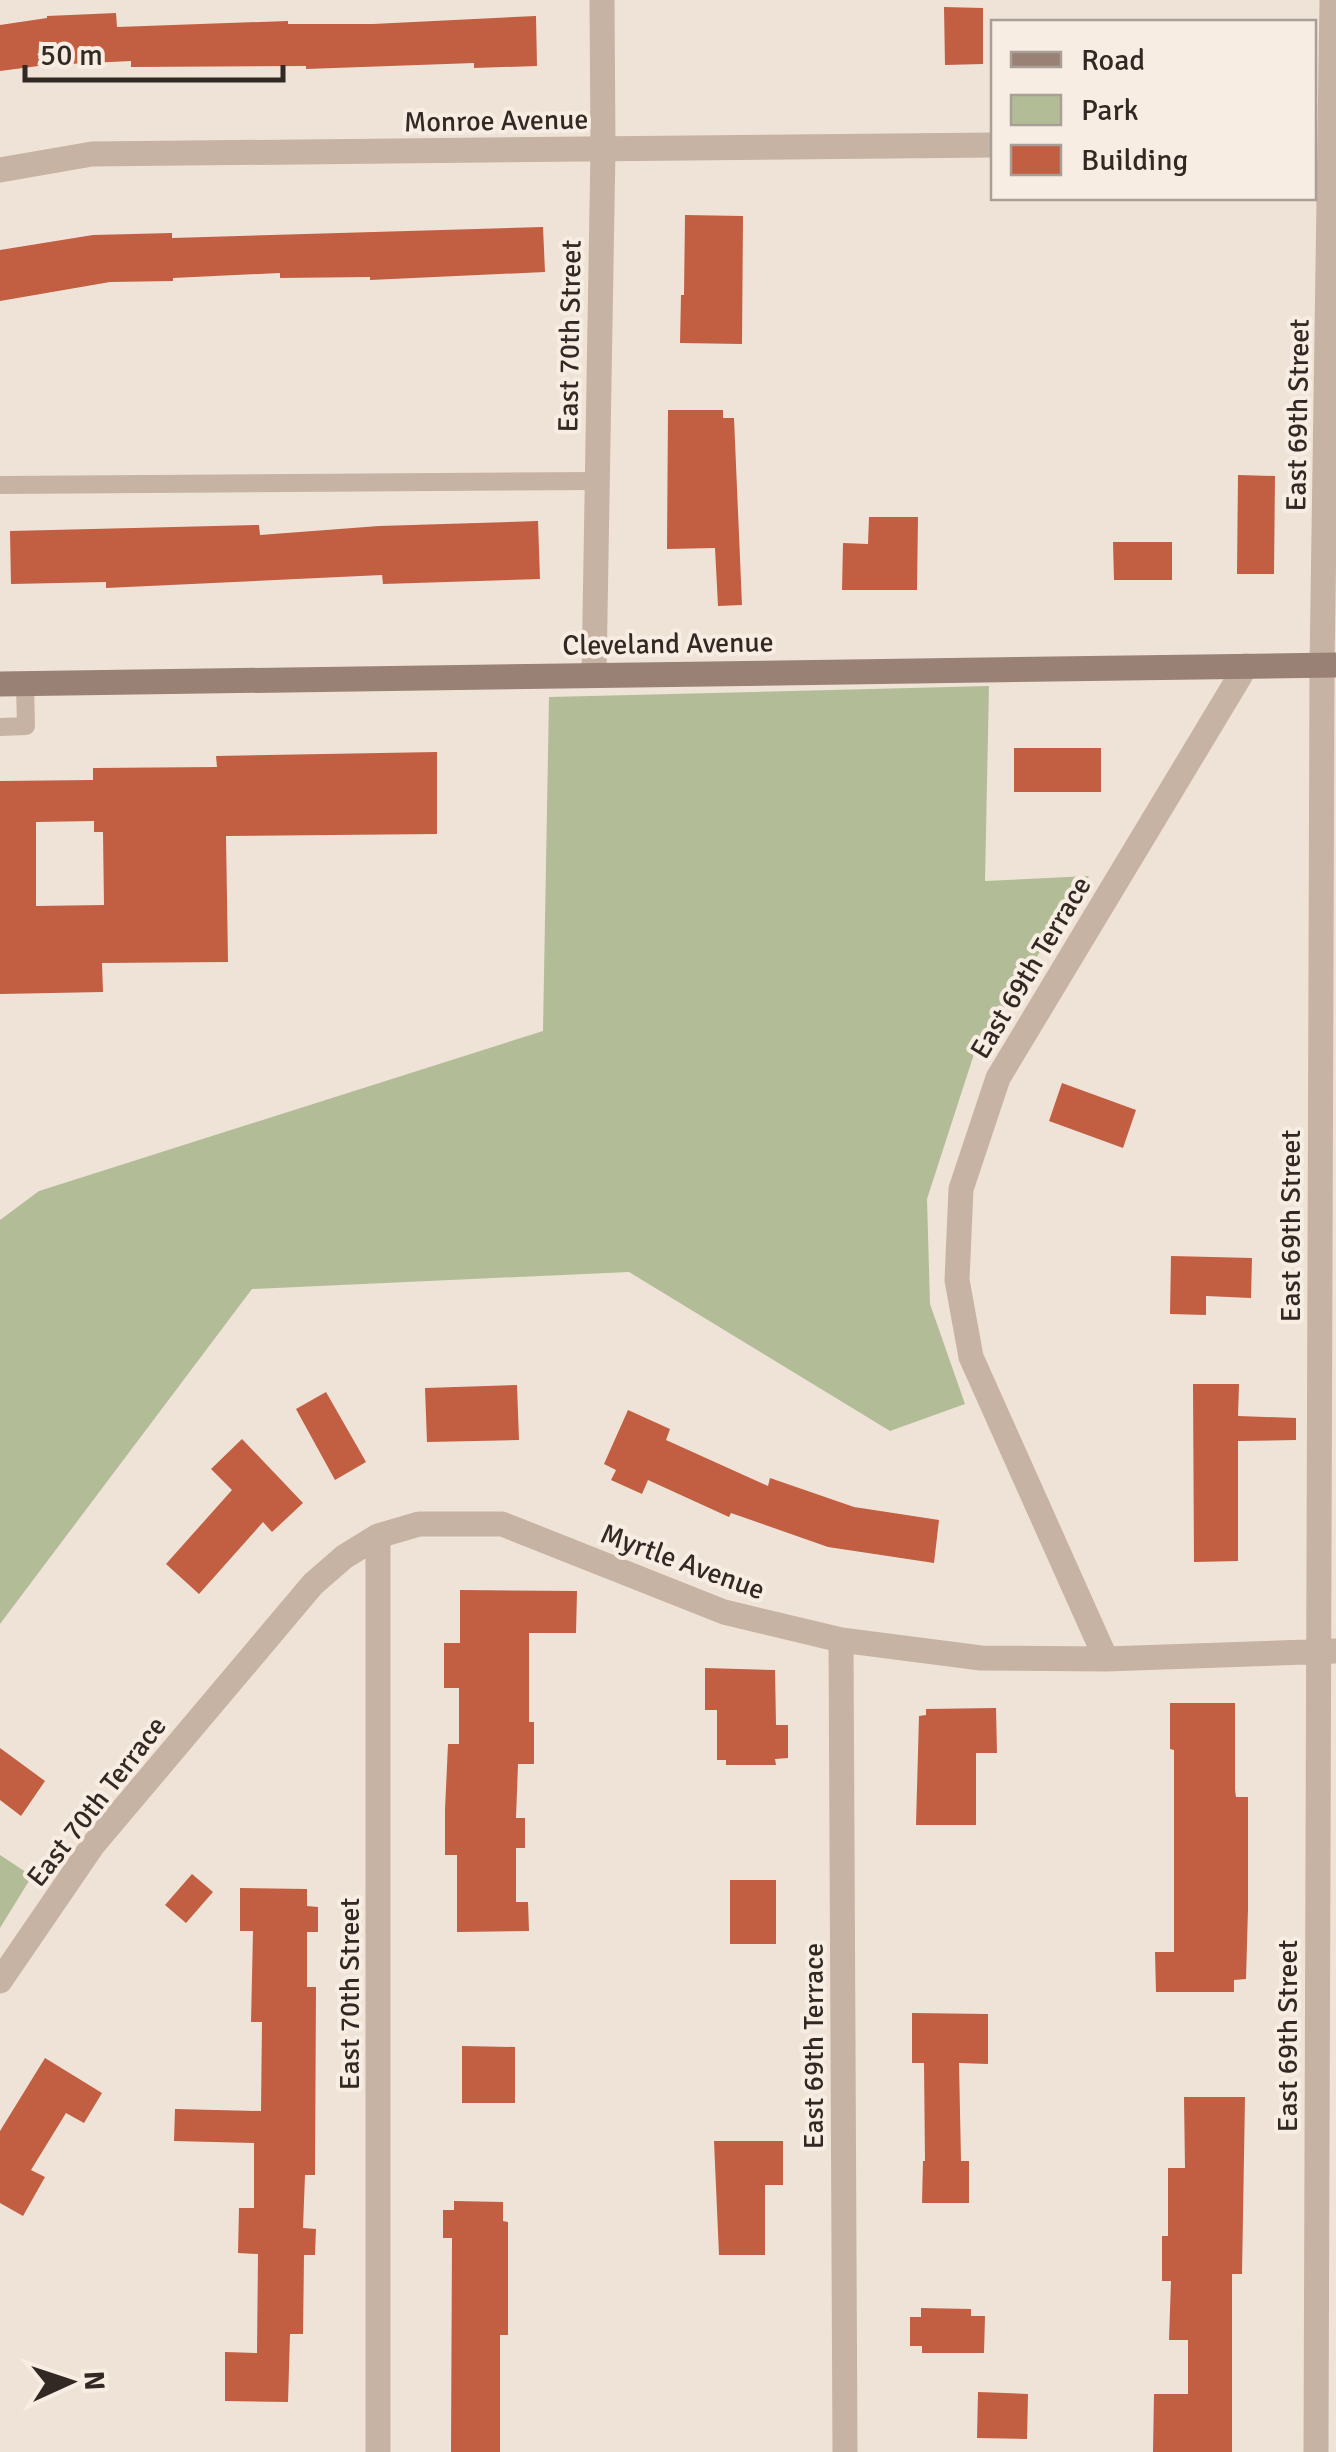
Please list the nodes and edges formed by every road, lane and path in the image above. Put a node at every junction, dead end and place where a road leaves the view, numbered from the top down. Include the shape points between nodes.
1 (602, 0) edge
2 (1332, 0) edge
3 (1327, 141) edge
4 (991, 145) edge
5 (602, 148) junction
6 (0, 170) edge
7 (597, 481) junction
8 (0, 485) edge
9 (1246, 666) junction
10 (1329, 666) edge
11 (594, 674) junction
12 (12, 684) edge
13 (0, 727) edge
14 (378, 1536) junction
15 (841, 1640) junction
16 (1327, 1651) edge
17 (1106, 1658) junction
18 (208, 1709) joint
19 (0, 1981) edge
20 (378, 2452) edge
21 (845, 2452) edge
22 (1316, 2452) edge

1 - 5 street, East 70th Street
2 - 3 street, East 69th Street
3 - 10 street, East 69th Street
4 - 5 street, Monroe Avenue
5 - 6 street, Monroe Avenue via 92,154
5 - 7 street, East 70th Street
7 - 8 lane
7 - 11 street, East 70th Street
9 - 10 main road, Cleveland Avenue
9 - 11 main road, Cleveland Avenue
9 - 17 street, East 69th Terrace via 998,1078 961,1189 957,1280 971,1357
10 - 16 street, East 69th Street
11 - 12 main road, Cleveland Avenue
12 - 13 lane via 26,726
14 - 15 street, Myrtle Avenue via 420,1524 502,1524 724,1612
14 - 18 street, Myrtle Avenue via 313,1584
14 - 20 street, East 70th Street
15 - 17 street, Myrtle Avenue via 981,1658
15 - 21 street, East 69th Terrace
16 - 17 street, Myrtle Avenue
16 - 22 street, East 69th Street
18 - 19 street, East 70th Terrace via 93,1845

